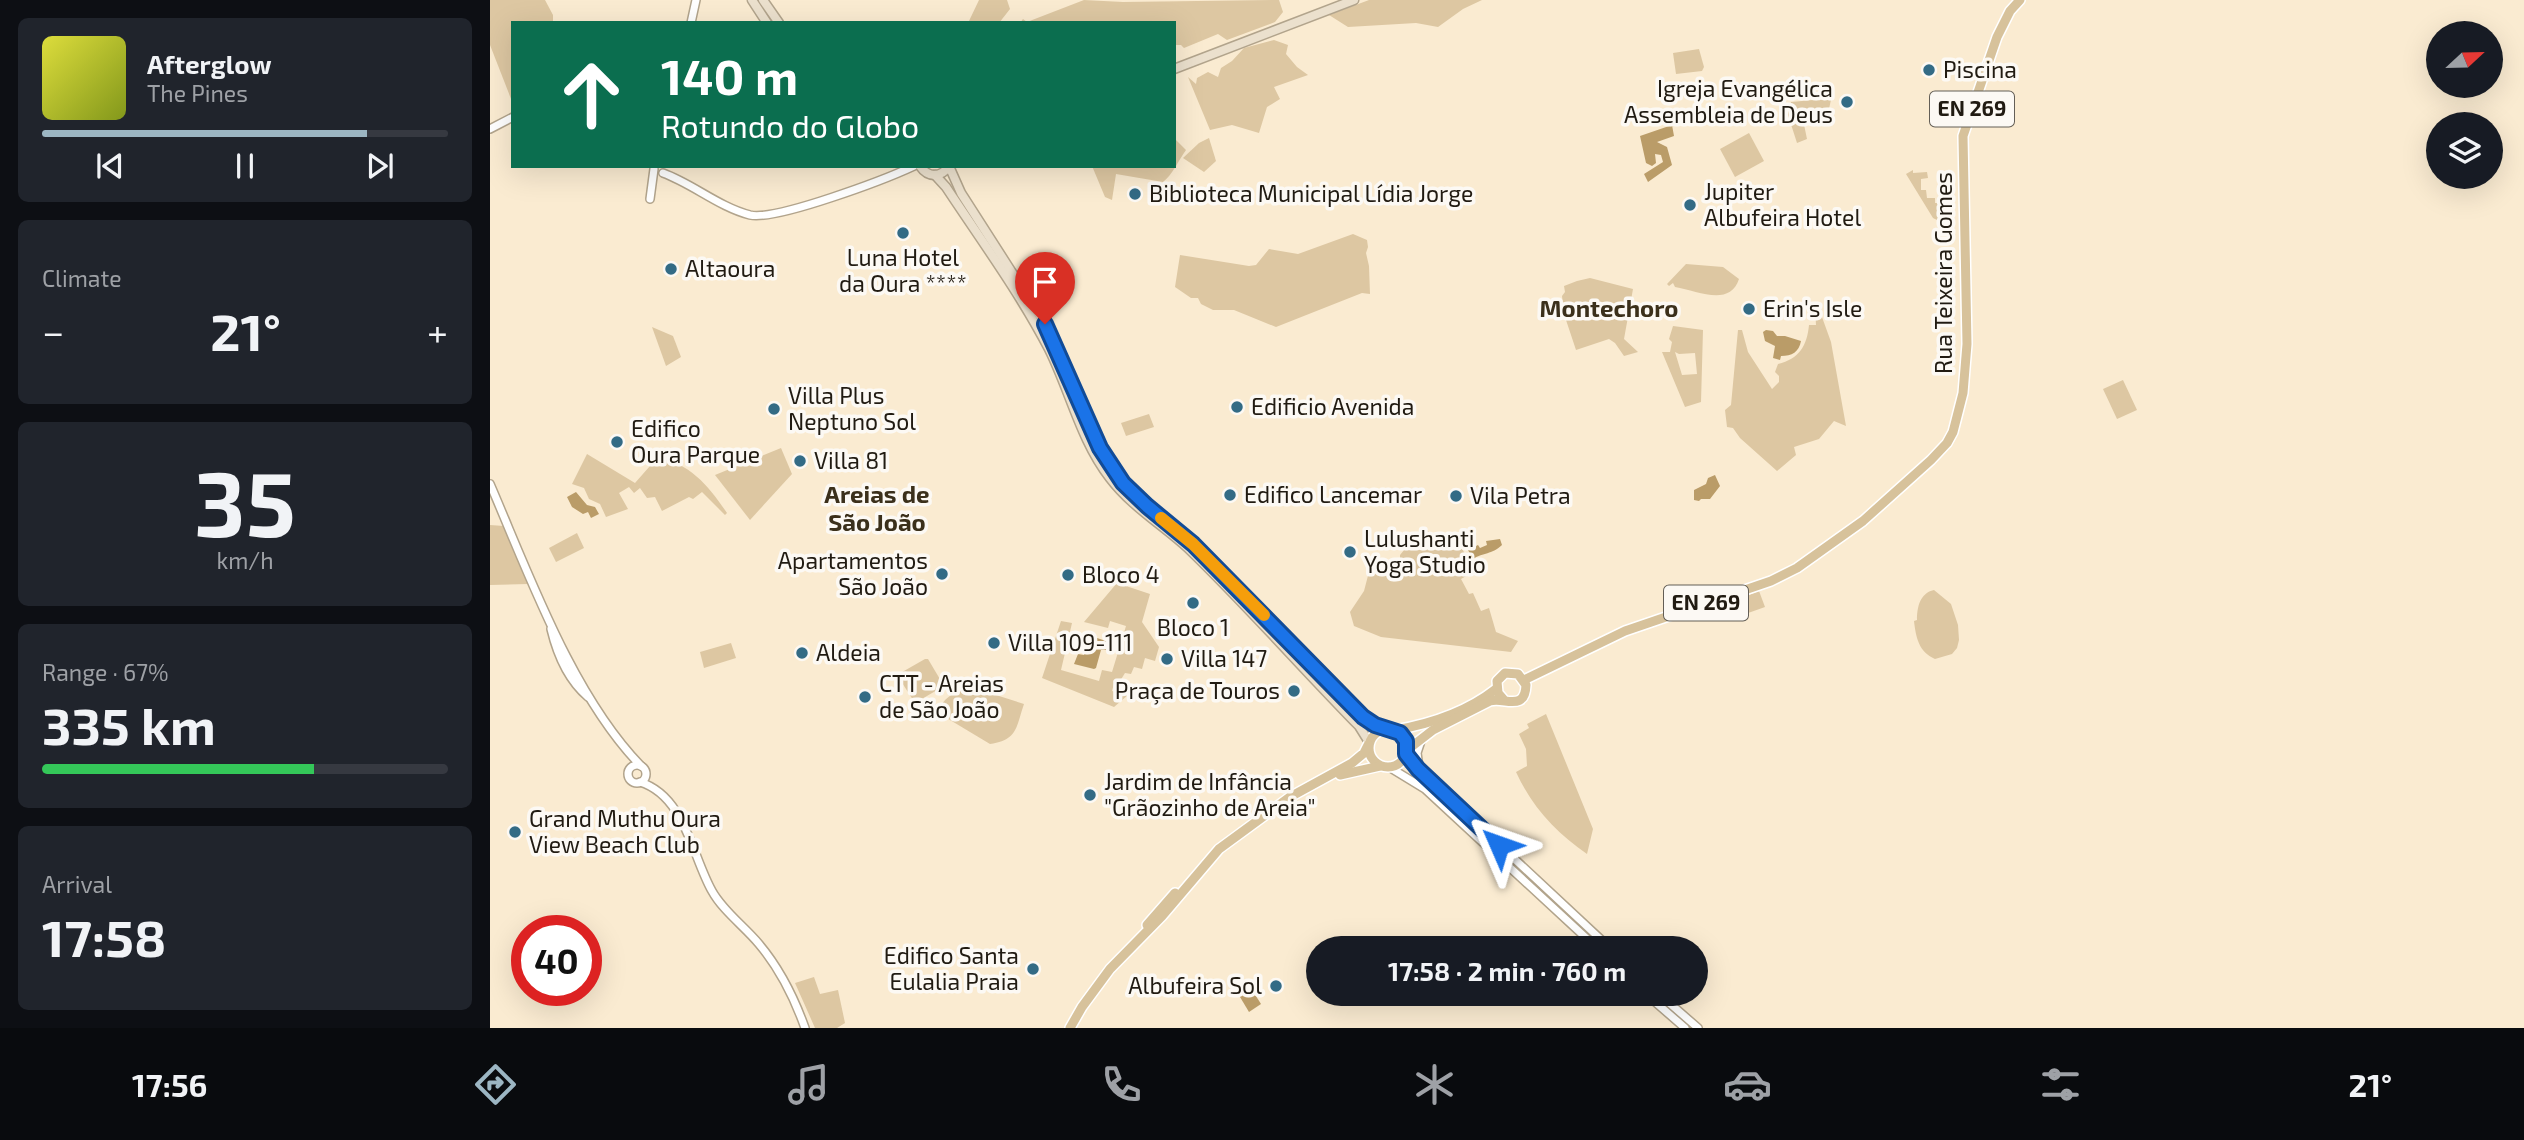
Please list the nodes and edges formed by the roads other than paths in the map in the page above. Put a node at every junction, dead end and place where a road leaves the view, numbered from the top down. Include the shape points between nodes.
1 (693, 0) edge
2 (752, 0) edge
3 (763, 0) edge
4 (1342, 0) edge
5 (1354, 0) edge
6 (2020, 0) edge
7 (690, 21) edge
8 (766, 21) edge
9 (778, 21) edge
10 (1176, 66) edge
11 (1176, 66) edge
12 (511, 118) edge
13 (490, 129) edge
14 (670, 168) edge
15 (910, 168) edge
16 (948, 168) edge
17 (950, 168) edge
18 (656, 169) edge
19 (923, 169) edge
20 (894, 175) junction
21 (935, 175) junction
22 (675, 177) junction
23 (490, 484) edge
24 (1524, 680) junction
25 (1496, 689) junction
26 (1504, 701) junction
27 (1385, 729) junction
28 (1395, 730) junction
29 (1422, 738) junction
30 (1369, 743) junction
31 (621, 744) junction
32 (1406, 753) junction
33 (641, 766) junction
34 (1384, 766) junction
35 (630, 768) junction
36 (1425, 776) junction
37 (643, 779) junction
38 (1290, 797) junction
39 (1584, 936) edge
40 (1597, 936) edge
41 (1660, 1006) edge
42 (1673, 1006) edge
43 (806, 1028) edge
44 (1070, 1028) edge
45 (1685, 1028) edge
46 (1698, 1028) edge

1 - 7 street
2 - 8 main road
3 - 9 main road
4 - 10 main road
5 - 11 main road
6 - 24 main road, Rua Teixeira Gomes / EN 269 via 1997,37 1963,136 1967,344 1963,393 1947,443 1863,521 1797,568 1625,631
12 - 13 street
14 - 22 street
15 - 20 street
16 - 21 main road
17 - 27 main road via 961,193 1040,316 1100,448 1123,483 1193,544 1363,717
18 - 22 street
19 - 20 street
19 - 21 main road
20 - 22 street via 762,216 740,212
21 - 30 main road via 1033,320 1110,479 1229,589 1359,726
23 - 31 street via 548,618 563,666
24 - 25 main road, EN 269 via 1508,672 1499,678
24 - 26 main road, EN 269 via 1522,697
25 - 26 main road
25 - 28 main road, EN 269 via 1433,722
26 - 29 main road, EN 269 via 1490,701
27 - 28 main road, EN 269
27 - 30 main road, EN 269 via 1375,733
28 - 32 main road via 1403,737
29 - 32 main road, EN 269
29 - 36 street via 1416,760
30 - 34 main road via 1371,757
30 - 38 main road, EN 269 via 1352,763
31 - 33 street
31 - 35 street
32 - 34 main road, EN 269 via 1400,763
32 - 36 street
33 - 35 street
33 - 37 street
34 - 38 main road, EN 269 via 1346,772
34 - 39 street via 1425,789
35 - 37 street via 631,780
36 - 40 street
37 - 43 street via 680,818 712,892 777,968
38 - 44 main road, EN 269 via 1219,849 1100,981
41 - 45 street
42 - 46 street

